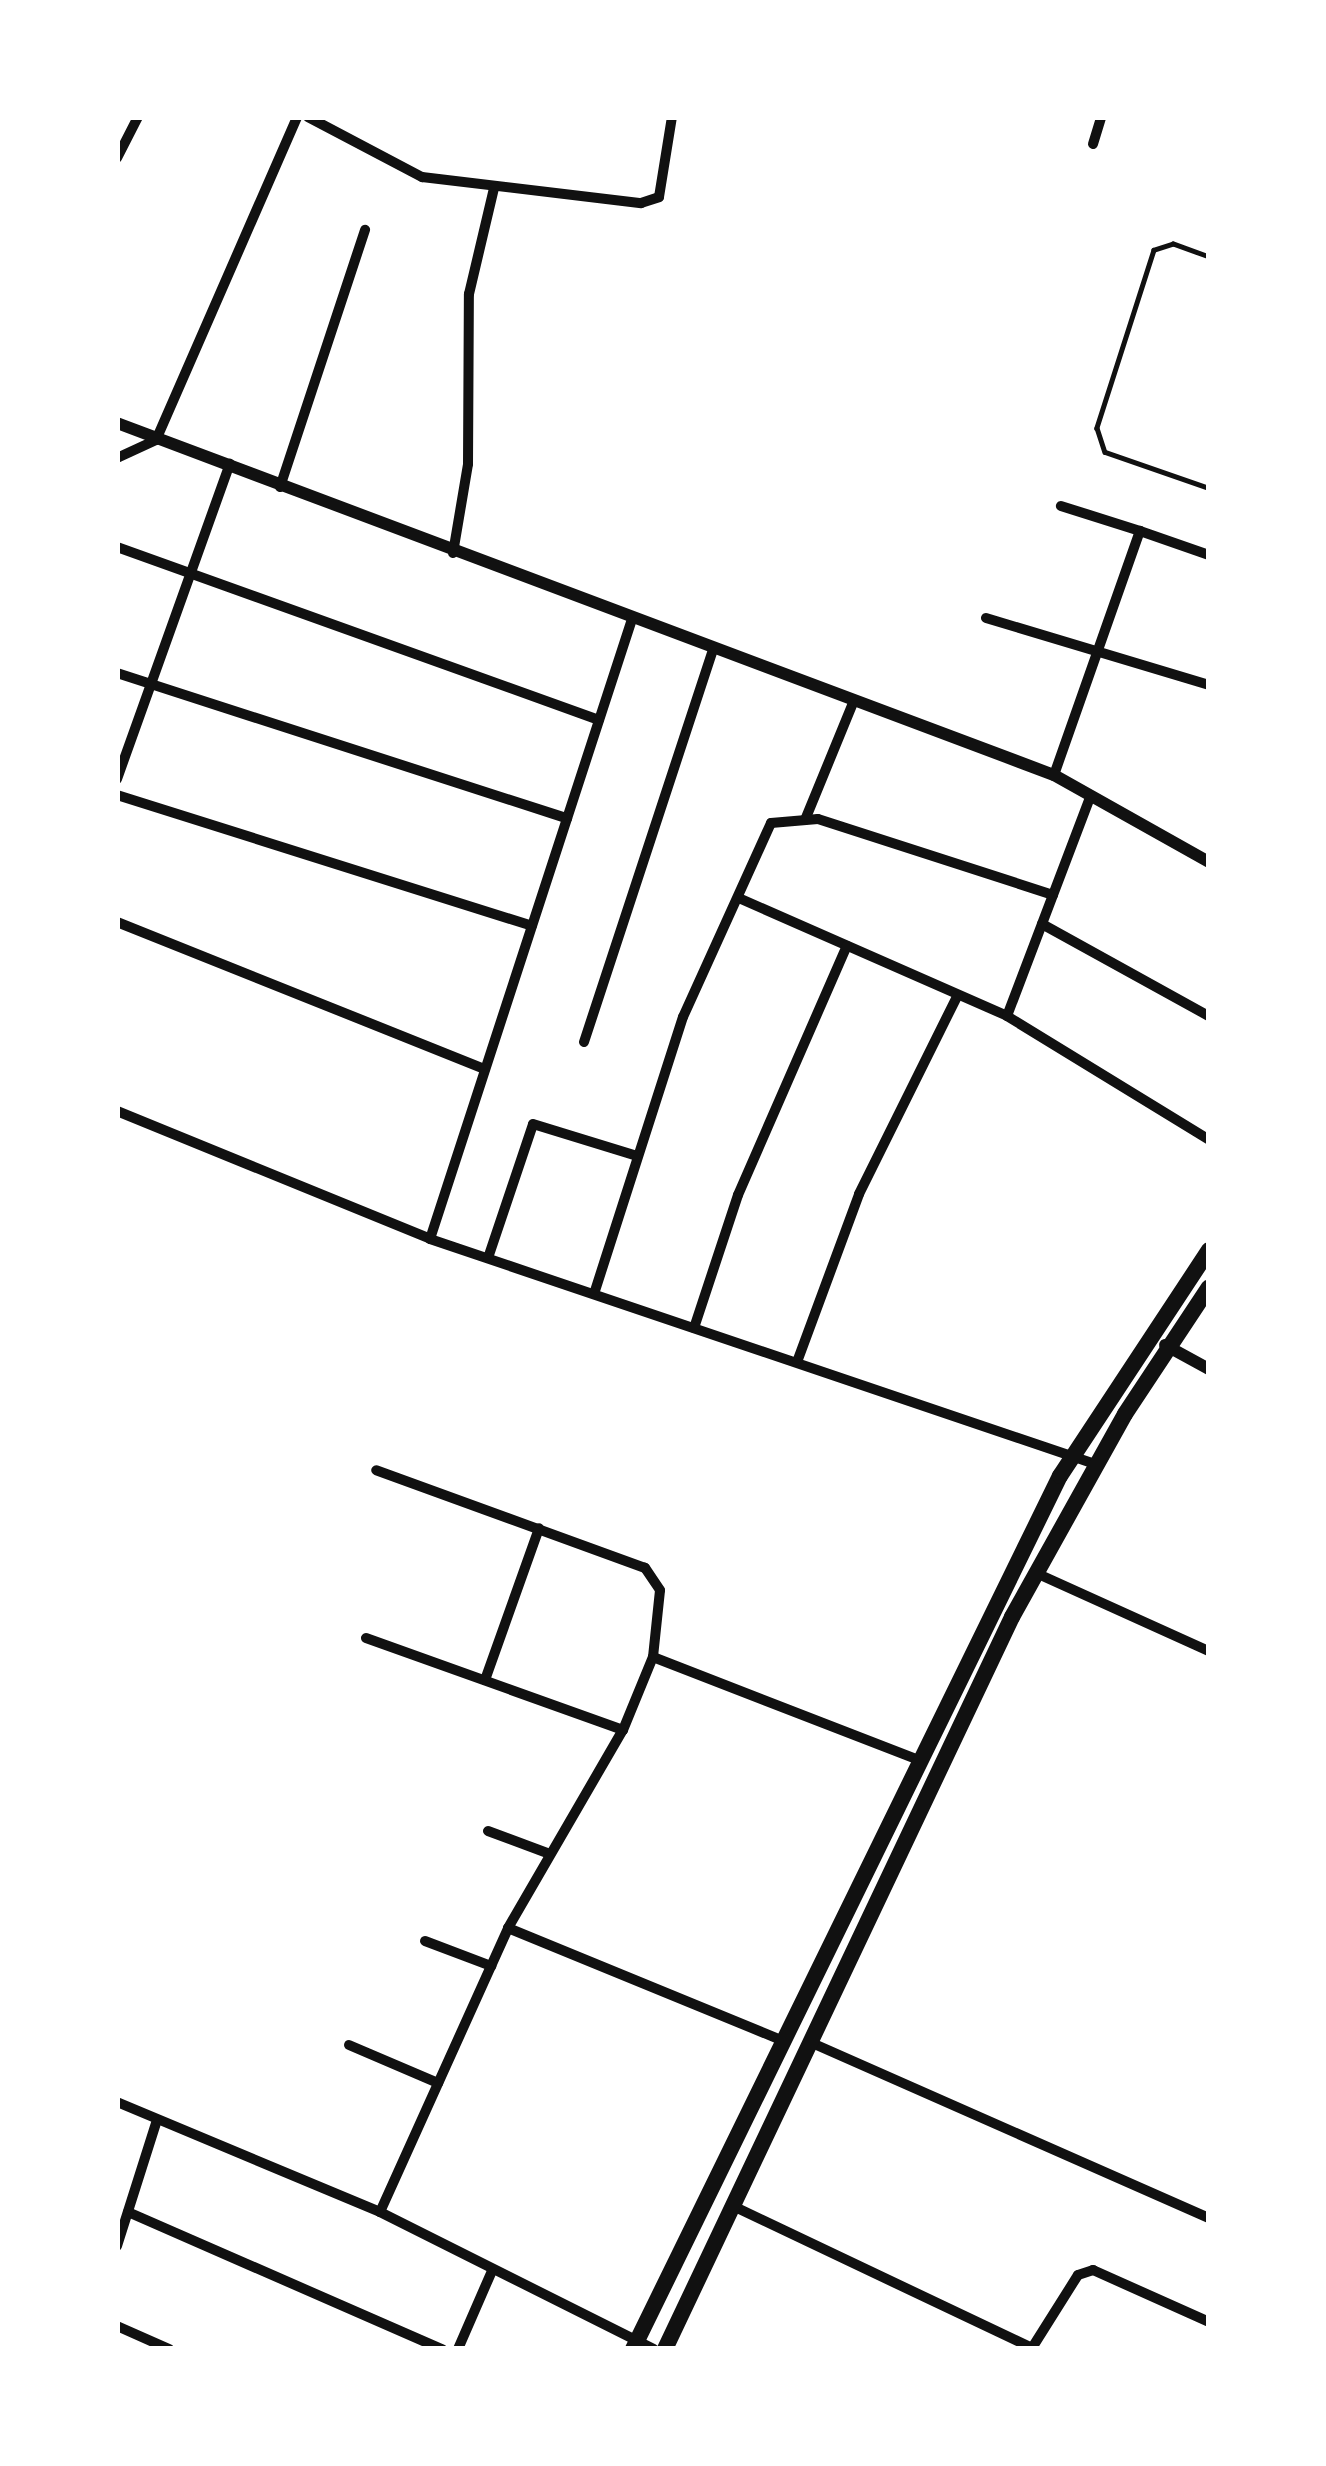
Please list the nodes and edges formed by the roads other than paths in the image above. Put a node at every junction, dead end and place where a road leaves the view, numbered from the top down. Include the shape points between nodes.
1 (138, 117) edge
2 (297, 117) edge
3 (308, 117) edge
4 (672, 117) edge
5 (1101, 117) edge
6 (1093, 144) dead end
7 (117, 158) edge
8 (494, 188) junction
9 (365, 230) dead end
10 (1209, 257) edge
11 (117, 423) edge
12 (156, 440) junction
13 (117, 458) edge
14 (230, 464) junction
15 (280, 487) junction
16 (1209, 488) edge
17 (1061, 506) dead end
18 (1140, 531) junction
19 (117, 547) edge
20 (453, 554) junction
21 (1209, 555) edge
22 (190, 574) junction
23 (986, 618) dead end
24 (632, 620) junction
25 (712, 650) junction
26 (1096, 651) junction
27 (117, 673) edge
28 (151, 685) junction
29 (1209, 685) edge
30 (853, 703) junction
31 (599, 720) junction
32 (1054, 775) junction
33 (117, 778) edge
34 (117, 795) edge
35 (1090, 797) junction
36 (567, 818) junction
37 (805, 820) junction
38 (1209, 862) edge
39 (1053, 895) junction
40 (741, 899) junction
41 (117, 922) edge
42 (1042, 924) junction
43 (532, 926) junction
44 (847, 946) junction
45 (958, 995) junction
46 (1007, 1016) junction
47 (1209, 1016) edge
48 (584, 1042) dead end
49 (485, 1070) junction
50 (117, 1111) edge
51 (1209, 1140) edge
52 (637, 1156) junction
53 (430, 1239) junction
54 (1209, 1250) edge
55 (488, 1258) junction
56 (1209, 1288) edge
57 (594, 1294) junction
58 (694, 1328) junction
59 (1150, 1332) junction
60 (1169, 1348) junction
61 (797, 1362) junction
62 (1209, 1369) edge
63 (1072, 1455) junction
64 (1095, 1464) junction
65 (376, 1470) dead end
66 (539, 1528) junction
67 (1036, 1573) junction
68 (366, 1638) dead end
69 (1209, 1651) edge
70 (652, 1657) junction
71 (484, 1680) junction
72 (623, 1730) junction
73 (917, 1760) junction
74 (488, 1831) dead end
75 (550, 1854) junction
76 (849, 1907) junction
77 (872, 1918) junction
78 (508, 1928) junction
79 (425, 1941) dead end
80 (490, 1966) junction
81 (784, 2041) junction
82 (812, 2043) junction
83 (349, 2045) dead end
84 (438, 2083) junction
85 (117, 2102) edge
86 (158, 2120) junction
87 (733, 2206) junction
88 (128, 2212) junction
89 (380, 2212) junction
90 (1209, 2218) edge
91 (117, 2246) edge
92 (491, 2273) junction
93 (1209, 2322) edge
94 (117, 2326) edge
95 (642, 2346) edge
96 (1033, 2348) edge
97 (169, 2349) edge
98 (442, 2349) edge
99 (458, 2349) edge
100 (665, 2349) edge

1 - 7 street
2 - 12 street
3 - 8 street via 393,166
4 - 8 street via 659,197 651,202
5 - 6 street
8 - 20 street via 469,294 468,464
9 - 15 street
10 - 16 lane via 1173,244 1154,250 1097,428 1105,452
11 - 12 street
12 - 13 street
12 - 14 street
14 - 15 street
14 - 22 street
15 - 20 street
17 - 18 street
18 - 21 street
18 - 26 street
19 - 22 street
20 - 24 street
22 - 28 street
22 - 31 street
23 - 26 street
24 - 25 street
24 - 31 street
25 - 30 street
25 - 48 street
26 - 29 street
26 - 32 street
27 - 28 street
28 - 33 street
28 - 36 street
30 - 32 street
30 - 37 street
31 - 36 street
32 - 35 street
34 - 43 street
35 - 38 street
35 - 39 street
36 - 43 street
37 - 39 street
37 - 40 street via 771,823
39 - 42 street
40 - 44 street
40 - 52 street via 683,1017
41 - 49 street
42 - 46 street
42 - 47 street
43 - 49 street
44 - 45 street
44 - 58 street via 738,1195
45 - 46 street
45 - 61 street via 859,1194
46 - 51 street
49 - 53 street
50 - 53 street
52 - 55 street via 533,1124
52 - 57 street
53 - 55 street
54 - 59 main road
55 - 57 street
56 - 60 main road
57 - 58 street
58 - 61 street
59 - 60 street
59 - 63 main road
60 - 62 street
60 - 64 main road
61 - 63 street
63 - 64 street
63 - 73 main road
64 - 67 main road
65 - 66 street
66 - 70 street via 656,1578
66 - 71 street
67 - 69 street
67 - 77 main road
68 - 71 street
70 - 72 street
70 - 73 street
71 - 72 street
72 - 75 street
73 - 76 main road
74 - 75 street
75 - 78 street
76 - 77 main road
76 - 81 main road
77 - 82 main road
78 - 80 street
78 - 81 street
79 - 80 street
80 - 84 street
81 - 95 main road
82 - 87 main road
82 - 90 street
83 - 84 street
84 - 89 street
85 - 86 street
86 - 88 street
86 - 89 street
87 - 96 street
87 - 100 main road
88 - 91 street
88 - 98 street
89 - 92 street
92 - 95 street
92 - 99 street
93 - 96 street via 1093,2270 1078,2275
94 - 97 street

